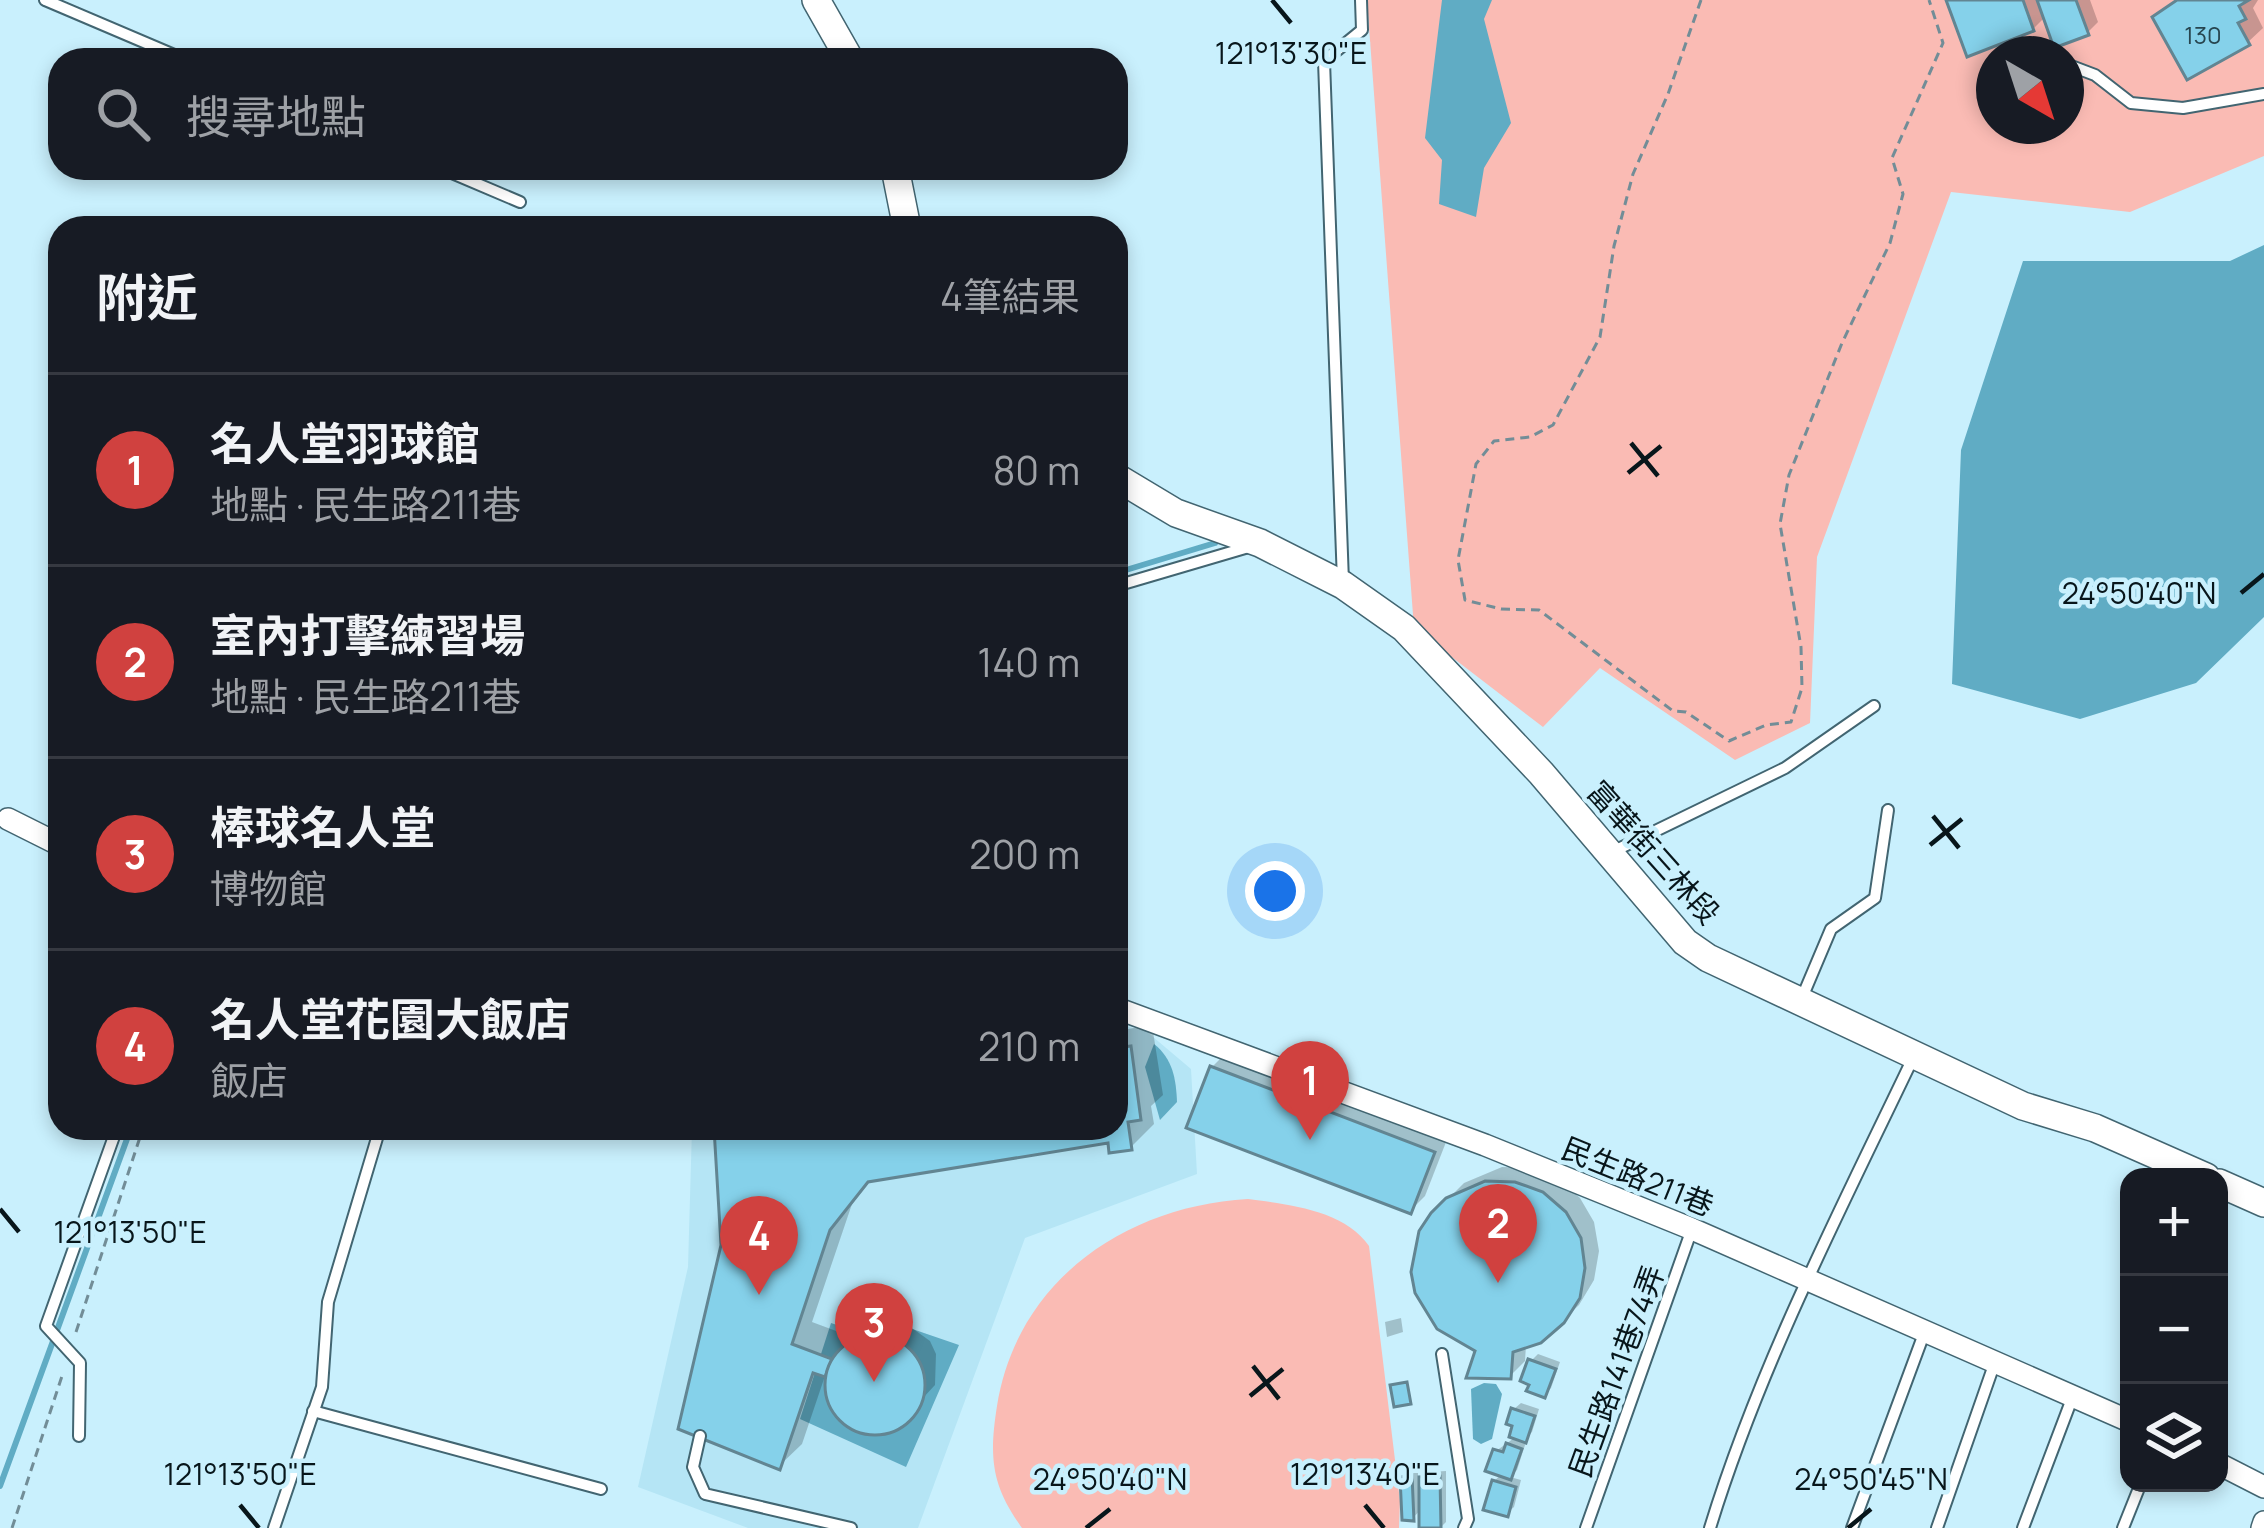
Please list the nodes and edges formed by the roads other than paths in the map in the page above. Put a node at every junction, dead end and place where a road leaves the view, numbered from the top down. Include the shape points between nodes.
1 (46, 0) edge
2 (816, 0) edge
3 (1361, 0) edge
4 (158, 48) edge
5 (843, 48) edge
6 (2084, 71) edge
7 (2264, 94) edge
8 (468, 180) edge
9 (897, 180) edge
10 (520, 202) dead end
11 (905, 216) edge
12 (1128, 483) edge
13 (1260, 543) junction
14 (1128, 582) edge
15 (1343, 585) junction
16 (1874, 706) dead end
17 (1888, 810) dead end
18 (3, 815) edge
19 (48, 839) edge
20 (1606, 854) junction
21 (1801, 1000) junction
22 (1128, 1012) edge
23 (1915, 1054) junction
24 (113, 1140) edge
25 (376, 1140) edge
26 (2186, 1168) edge
27 (2228, 1187) edge
28 (2264, 1203) edge
29 (1692, 1229) junction
30 (1808, 1280) junction
31 (1924, 1331) junction
32 (1442, 1354) dead end
33 (1995, 1362) junction
34 (2073, 1396) junction
35 (314, 1411) junction
36 (2120, 1417) edge
37 (79, 1436) dead end
38 (700, 1436) dead end
39 (2228, 1469) edge
40 (2264, 1487) edge
41 (601, 1489) dead end
42 (2137, 1492) edge
43 (274, 1528) edge
44 (851, 1528) edge
45 (1464, 1528) edge
46 (1586, 1528) edge
47 (1710, 1528) edge
48 (1852, 1528) edge
49 (1936, 1528) edge
50 (2023, 1528) edge
51 (2123, 1528) edge

1 - 4 lane
2 - 5 street
3 - 15 lane via 1362,30 1324,61
6 - 7 lane via 2131,103 2183,108
8 - 10 lane
9 - 11 street
12 - 13 street, 富華街三林段 via 1177,513
13 - 14 lane
13 - 15 street, 富華街三林段
15 - 20 street, 富華街三林段 via 1404,628
16 - 20 lane via 1785,768
17 - 21 lane via 1875,898 1832,929
18 - 19 street
20 - 21 street, 富華街三林段 via 1685,942
21 - 23 street, 富華街三林段
22 - 29 street, 民生路211巷
23 - 26 street, 富華街三林段
23 - 30 lane
24 - 37 lane via 46,1326 80,1363
25 - 35 lane via 328,1302
27 - 28 street
29 - 30 street, 民生路211巷
29 - 46 lane, 民生路141巷74弄
30 - 31 street, 民生路211巷
30 - 47 lane
31 - 33 street, 民生路211巷
31 - 48 lane
32 - 45 lane
33 - 34 street, 民生路211巷
33 - 49 lane
34 - 36 street, 民生路211巷
34 - 50 lane
35 - 41 lane
35 - 43 lane
38 - 44 lane via 693,1468 705,1494
39 - 40 street
42 - 51 lane

